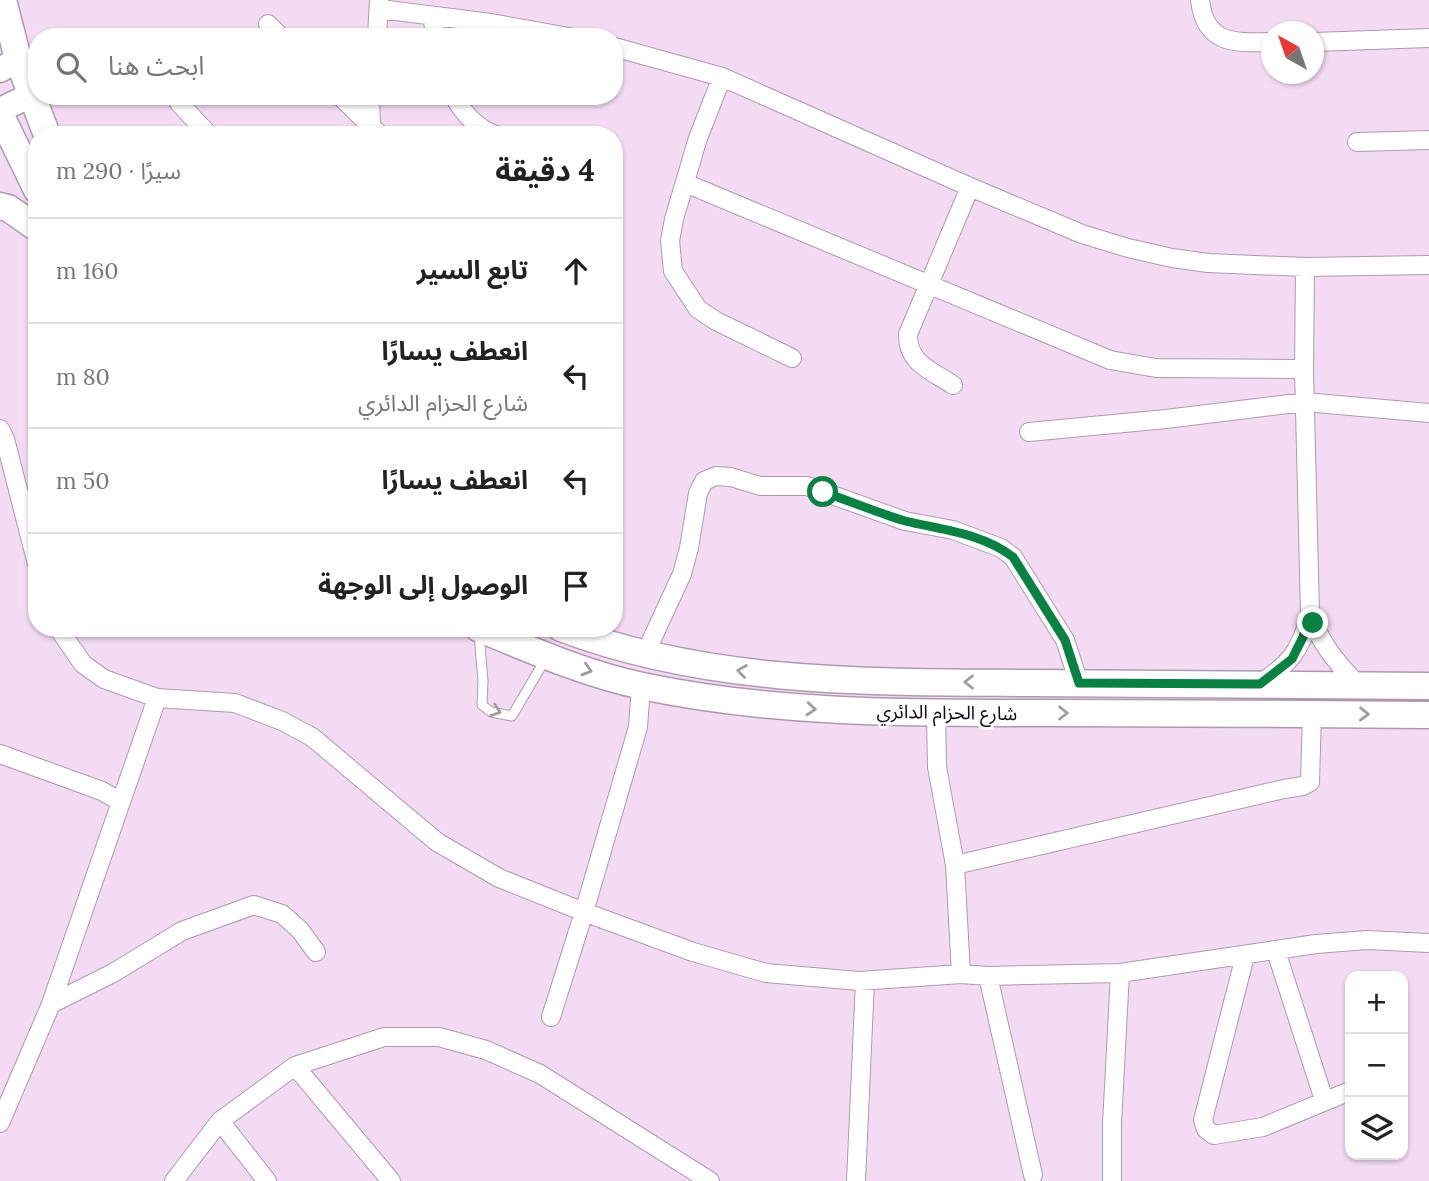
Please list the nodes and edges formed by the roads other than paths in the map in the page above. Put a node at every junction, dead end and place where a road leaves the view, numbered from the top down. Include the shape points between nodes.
1 (3, 0) edge
2 (1200, 0) edge
3 (379, 5) edge
4 (432, 17) junction
5 (268, 24) dead end
6 (272, 28) edge
7 (378, 28) edge
8 (434, 28) edge
9 (519, 28) edge
10 (1429, 38) edge
11 (1261, 42) edge
12 (1324, 42) edge
13 (623, 50) edge
14 (9, 65) edge
15 (722, 77) junction
16 (28, 91) edge
17 (28, 97) edge
18 (35, 105) edge
19 (181, 105) edge
20 (348, 105) edge
21 (370, 105) edge
22 (459, 105) edge
23 (0, 112) edge
24 (43, 126) edge
25 (201, 126) edge
26 (367, 126) edge
27 (372, 126) edge
28 (482, 126) edge
29 (1429, 140) edge
30 (1357, 142) dead end
31 (28, 171) edge
32 (685, 183) junction
33 (970, 187) junction
34 (0, 206) edge
35 (28, 222) edge
36 (1429, 265) edge
37 (1306, 267) junction
38 (929, 285) junction
39 (792, 358) dead end
40 (1304, 369) junction
41 (953, 385) dead end
42 (1305, 402) junction
43 (1429, 412) edge
44 (0, 429) edge
45 (1029, 432) dead end
46 (7, 482) edge
47 (28, 539) edge
48 (1310, 614) junction
49 (65, 637) edge
50 (479, 637) edge
51 (500, 637) edge
52 (583, 637) edge
53 (645, 654) junction
54 (547, 656) junction
55 (1079, 683) junction
56 (1260, 684) junction
57 (1358, 685) junction
58 (641, 686) junction
59 (1429, 686) edge
60 (157, 698) junction
61 (936, 713) junction
62 (1312, 714) junction
63 (1429, 715) edge
64 (0, 754) edge
65 (121, 802) junction
66 (955, 865) junction
67 (584, 912) junction
68 (1429, 943) edge
69 (1276, 951) junction
70 (316, 952) dead end
71 (1245, 956) junction
72 (1120, 973) junction
73 (961, 974) junction
74 (988, 976) junction
75 (865, 981) junction
76 (51, 1004) junction
77 (551, 1017) dead end
78 (295, 1066) junction
79 (1345, 1093) edge
80 (1324, 1100) junction
81 (220, 1121) junction
82 (0, 1124) edge
83 (1033, 1175) dead end
84 (174, 1181) edge
85 (267, 1181) edge
86 (391, 1181) edge
87 (710, 1181) edge
88 (856, 1181) edge
89 (1112, 1181) edge

1 - 14 main road
2 - 11 street via 1211,32 1239,43
3 - 4 street
3 - 7 street
4 - 8 street
4 - 9 street
5 - 6 street
10 - 12 street
13 - 15 street
14 - 16 main road
15 - 32 street
15 - 33 street
17 - 23 main road
18 - 24 main road
19 - 25 street
20 - 26 street
21 - 27 street
22 - 28 street
23 - 31 main road
29 - 30 street
32 - 38 street
32 - 39 street via 670,241 673,271 686,294 716,321
33 - 37 street via 1082,234 1139,251 1208,263
33 - 38 street
34 - 35 main road
36 - 37 street
37 - 40 street
38 - 40 street via 1110,360 1156,368
38 - 41 street via 908,334 908,347 923,366
40 - 42 street
42 - 43 street
42 - 45 street
42 - 48 street
44 - 46 street via 5,439
46 - 47 street
48 - 56 street via 1292,659
48 - 57 street via 1330,654
49 - 60 street via 83,664 104,679
50 -> 54 lane via 482,705 491,712 512,716
51 - 54 main road, شارع الحزام الدائري
52 - 53 main road, شارع الحزام الدائري
55 -> 53 main road, شارع الحزام الدائري via 818,679 729,670
53 - 55 street via 681,574 698,493 704,481 716,475 760,486 807,486 905,521 953,530 1001,548 1013,557 1065,640
54 -> 58 main road, شارع الحزام الدائري
55 - 56 main road, شارع الحزام الدائري
56 - 57 main road, شارع الحزام الدائري
57 - 59 main road, شارع الحزام الدائري
58 -> 61 main road, شارع الحزام الدائري via 809,709
58 - 67 street via 638,727
60 - 65 street
60 - 67 street via 234,703 282,721 312,737 437,842 499,878
61 -> 62 main road, شارع الحزام الدائري
61 - 66 street via 937,767
62 -> 63 main road, شارع الحزام الدائري
62 - 66 street via 1310,782 1303,786
64 - 65 street
65 - 76 street
66 - 73 street
67 - 75 street via 766,973
67 - 77 street
68 - 69 street via 1367,940
69 - 71 street
69 - 80 street
70 - 76 street via 282,914 254,905 182,931
71 - 72 street
71 - 80 street via 1203,1120 1206,1129 1214,1135 1263,1127
72 - 74 street
72 - 89 street
73 - 74 street
73 - 75 street
74 - 83 street
75 - 88 street
76 - 82 street
78 - 81 street
78 - 86 street
78 - 87 street via 384,1037 439,1037 486,1050 540,1074
79 - 80 street
81 - 84 street
81 - 85 street

